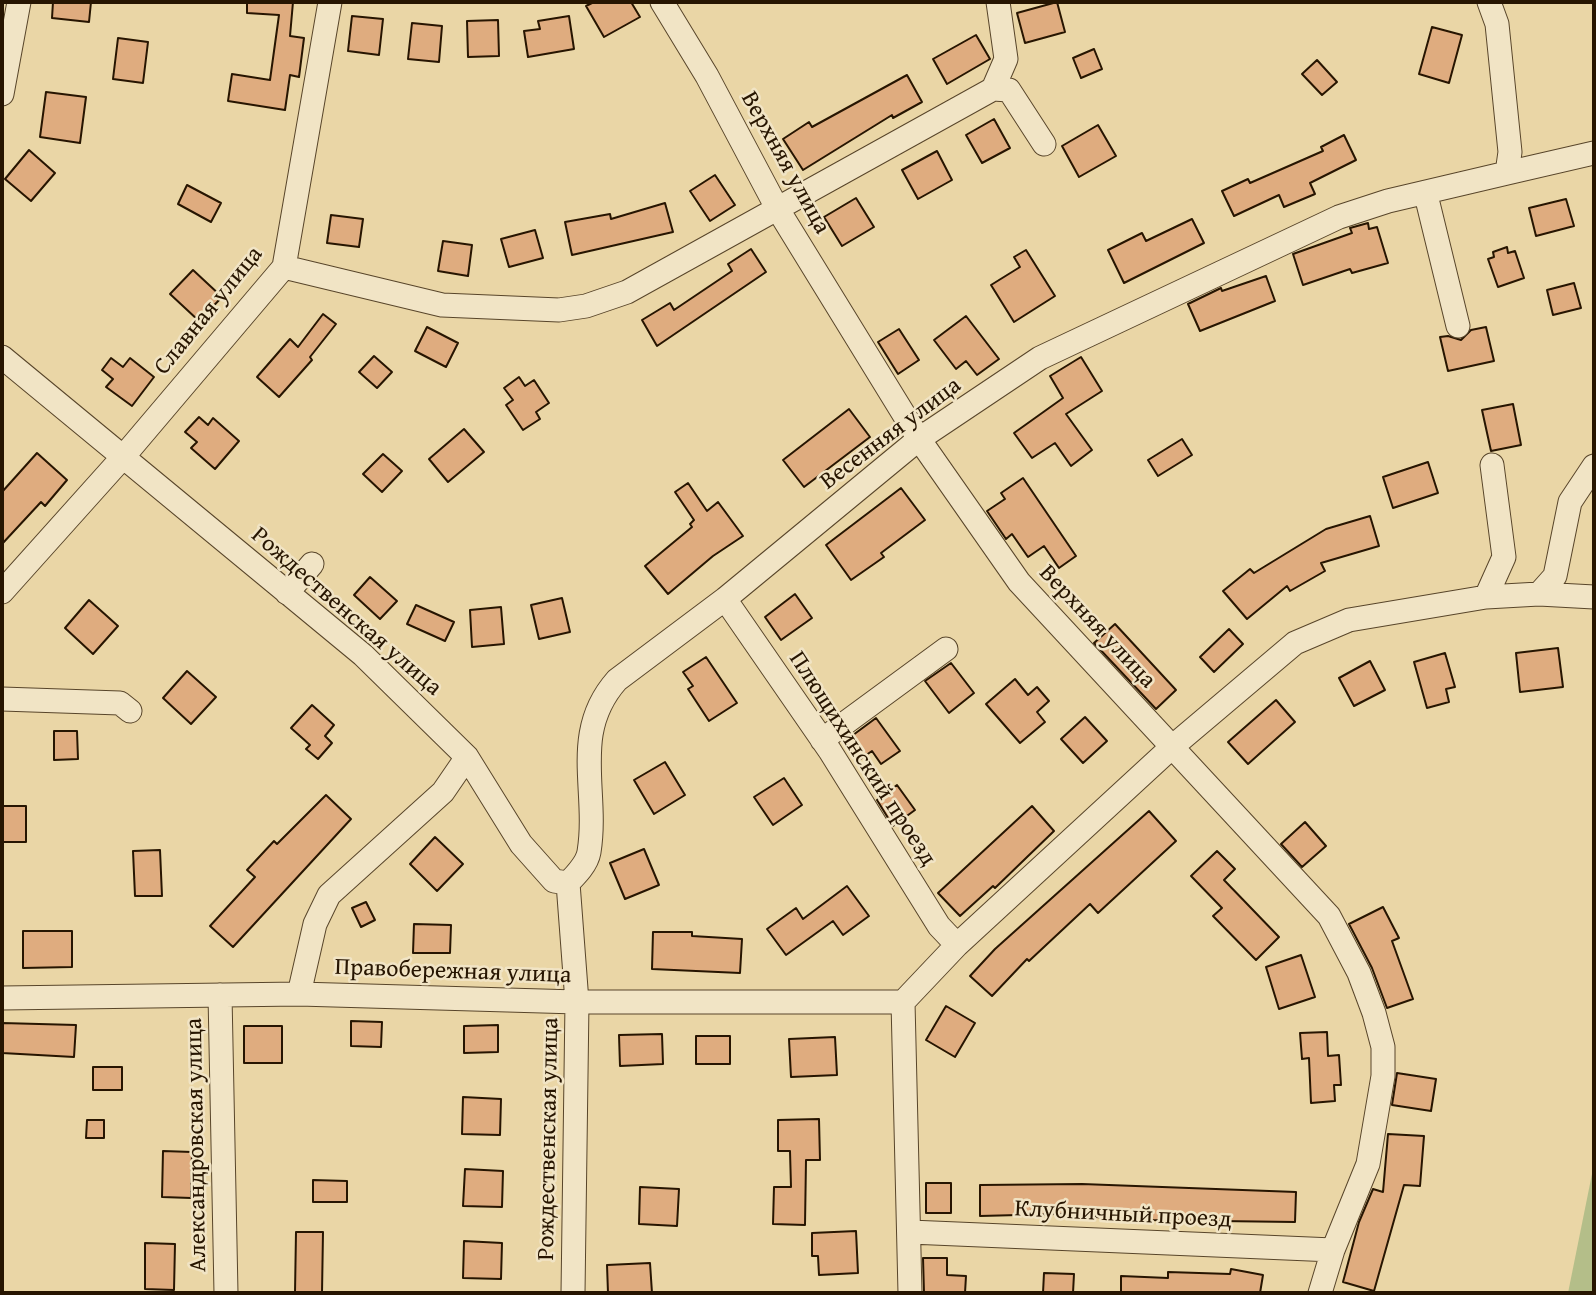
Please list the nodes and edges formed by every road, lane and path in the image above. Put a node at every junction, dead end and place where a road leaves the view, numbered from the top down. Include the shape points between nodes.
1 (19, 2) edge
2 (330, 2) edge
3 (662, 2) edge
4 (998, 2) edge
5 (1489, 2) edge
6 (993, 89) junction
7 (2, 94) edge
8 (1044, 144) dead end
9 (1594, 153) edge
10 (1507, 173) junction
11 (1426, 195) junction
12 (777, 208) junction
13 (284, 267) junction
14 (1458, 326) dead end
15 (2, 357) edge
16 (919, 439) junction
17 (123, 457) junction
18 (1492, 465) dead end
19 (1594, 466) edge
20 (312, 564) dead end
21 (2, 592) edge
22 (287, 593) junction
23 (1539, 594) junction
24 (1486, 597) junction
25 (1594, 597) edge
26 (726, 599) junction
27 (946, 649) dead end
28 (2, 699) edge
29 (130, 711) dead end
30 (822, 740) junction
31 (1172, 747) junction
32 (467, 757) junction
33 (568, 883) junction
34 (957, 945) junction
35 (299, 994) junction
36 (220, 995) junction
37 (2, 998) edge
38 (577, 1002) junction
39 (903, 1002) junction
40 (910, 1232) junction
41 (1333, 1250) junction
42 (226, 1293) edge
43 (573, 1293) edge
44 (910, 1293) edge
45 (1320, 1293) edge

1 - 7 street
2 - 13 street, Славная улица
3 - 12 street, Верхняя улица
4 - 6 street via 1006,59
5 - 10 street via 1497,24 1510,152
6 - 8 street via 1009,90
6 - 12 street
9 - 10 street, Весенняя улица
10 - 11 street, Весенняя улица
11 - 14 street
11 - 16 street, Весенняя улица via 1339,217 1199,281 1040,358
12 - 13 street via 627,292 559,310 442,305
12 - 16 street, Верхняя улица
13 - 17 street, Славная улица
15 - 17 street, Рождественская улица
16 - 26 street, Весенняя улица
16 - 31 street, Верхняя улица via 1032,599
17 - 21 street, Славная улица
17 - 22 street, Рождественская улица
18 - 24 street via 1504,557
19 - 23 street via 1570,502 1555,576
20 - 22 street
22 - 32 street, Рождественская улица via 363,655
23 - 24 street
23 - 25 street
24 - 31 street via 1349,620 1295,643
26 - 30 street, Плющихинский проезд
26 - 33 street, Весенняя улица via 617,680 598,706 589,736 589,854
27 - 30 street
28 - 29 street via 120,703
30 - 34 street, Плющихинский проезд via 929,911
31 - 34 street
31 - 41 street, Верхняя улица via 1329,916 1374,1013 1383,1047 1378,1108 1368,1164
32 - 33 street, Рождественская улица via 521,844 554,881
32 - 35 street via 443,792 330,895 315,923
33 - 38 street, Рождественская улица
34 - 39 street
35 - 36 street, Правобережная улица
35 - 38 street, Правобережная улица
36 - 37 street, Правобережная улица
36 - 42 street, Александровская улица
38 - 39 street, Правобережная улица
38 - 43 street, Рождественская улица
39 - 40 street
40 - 41 street, Клубничный проезд
40 - 44 street
41 - 45 street, Верхняя улица

